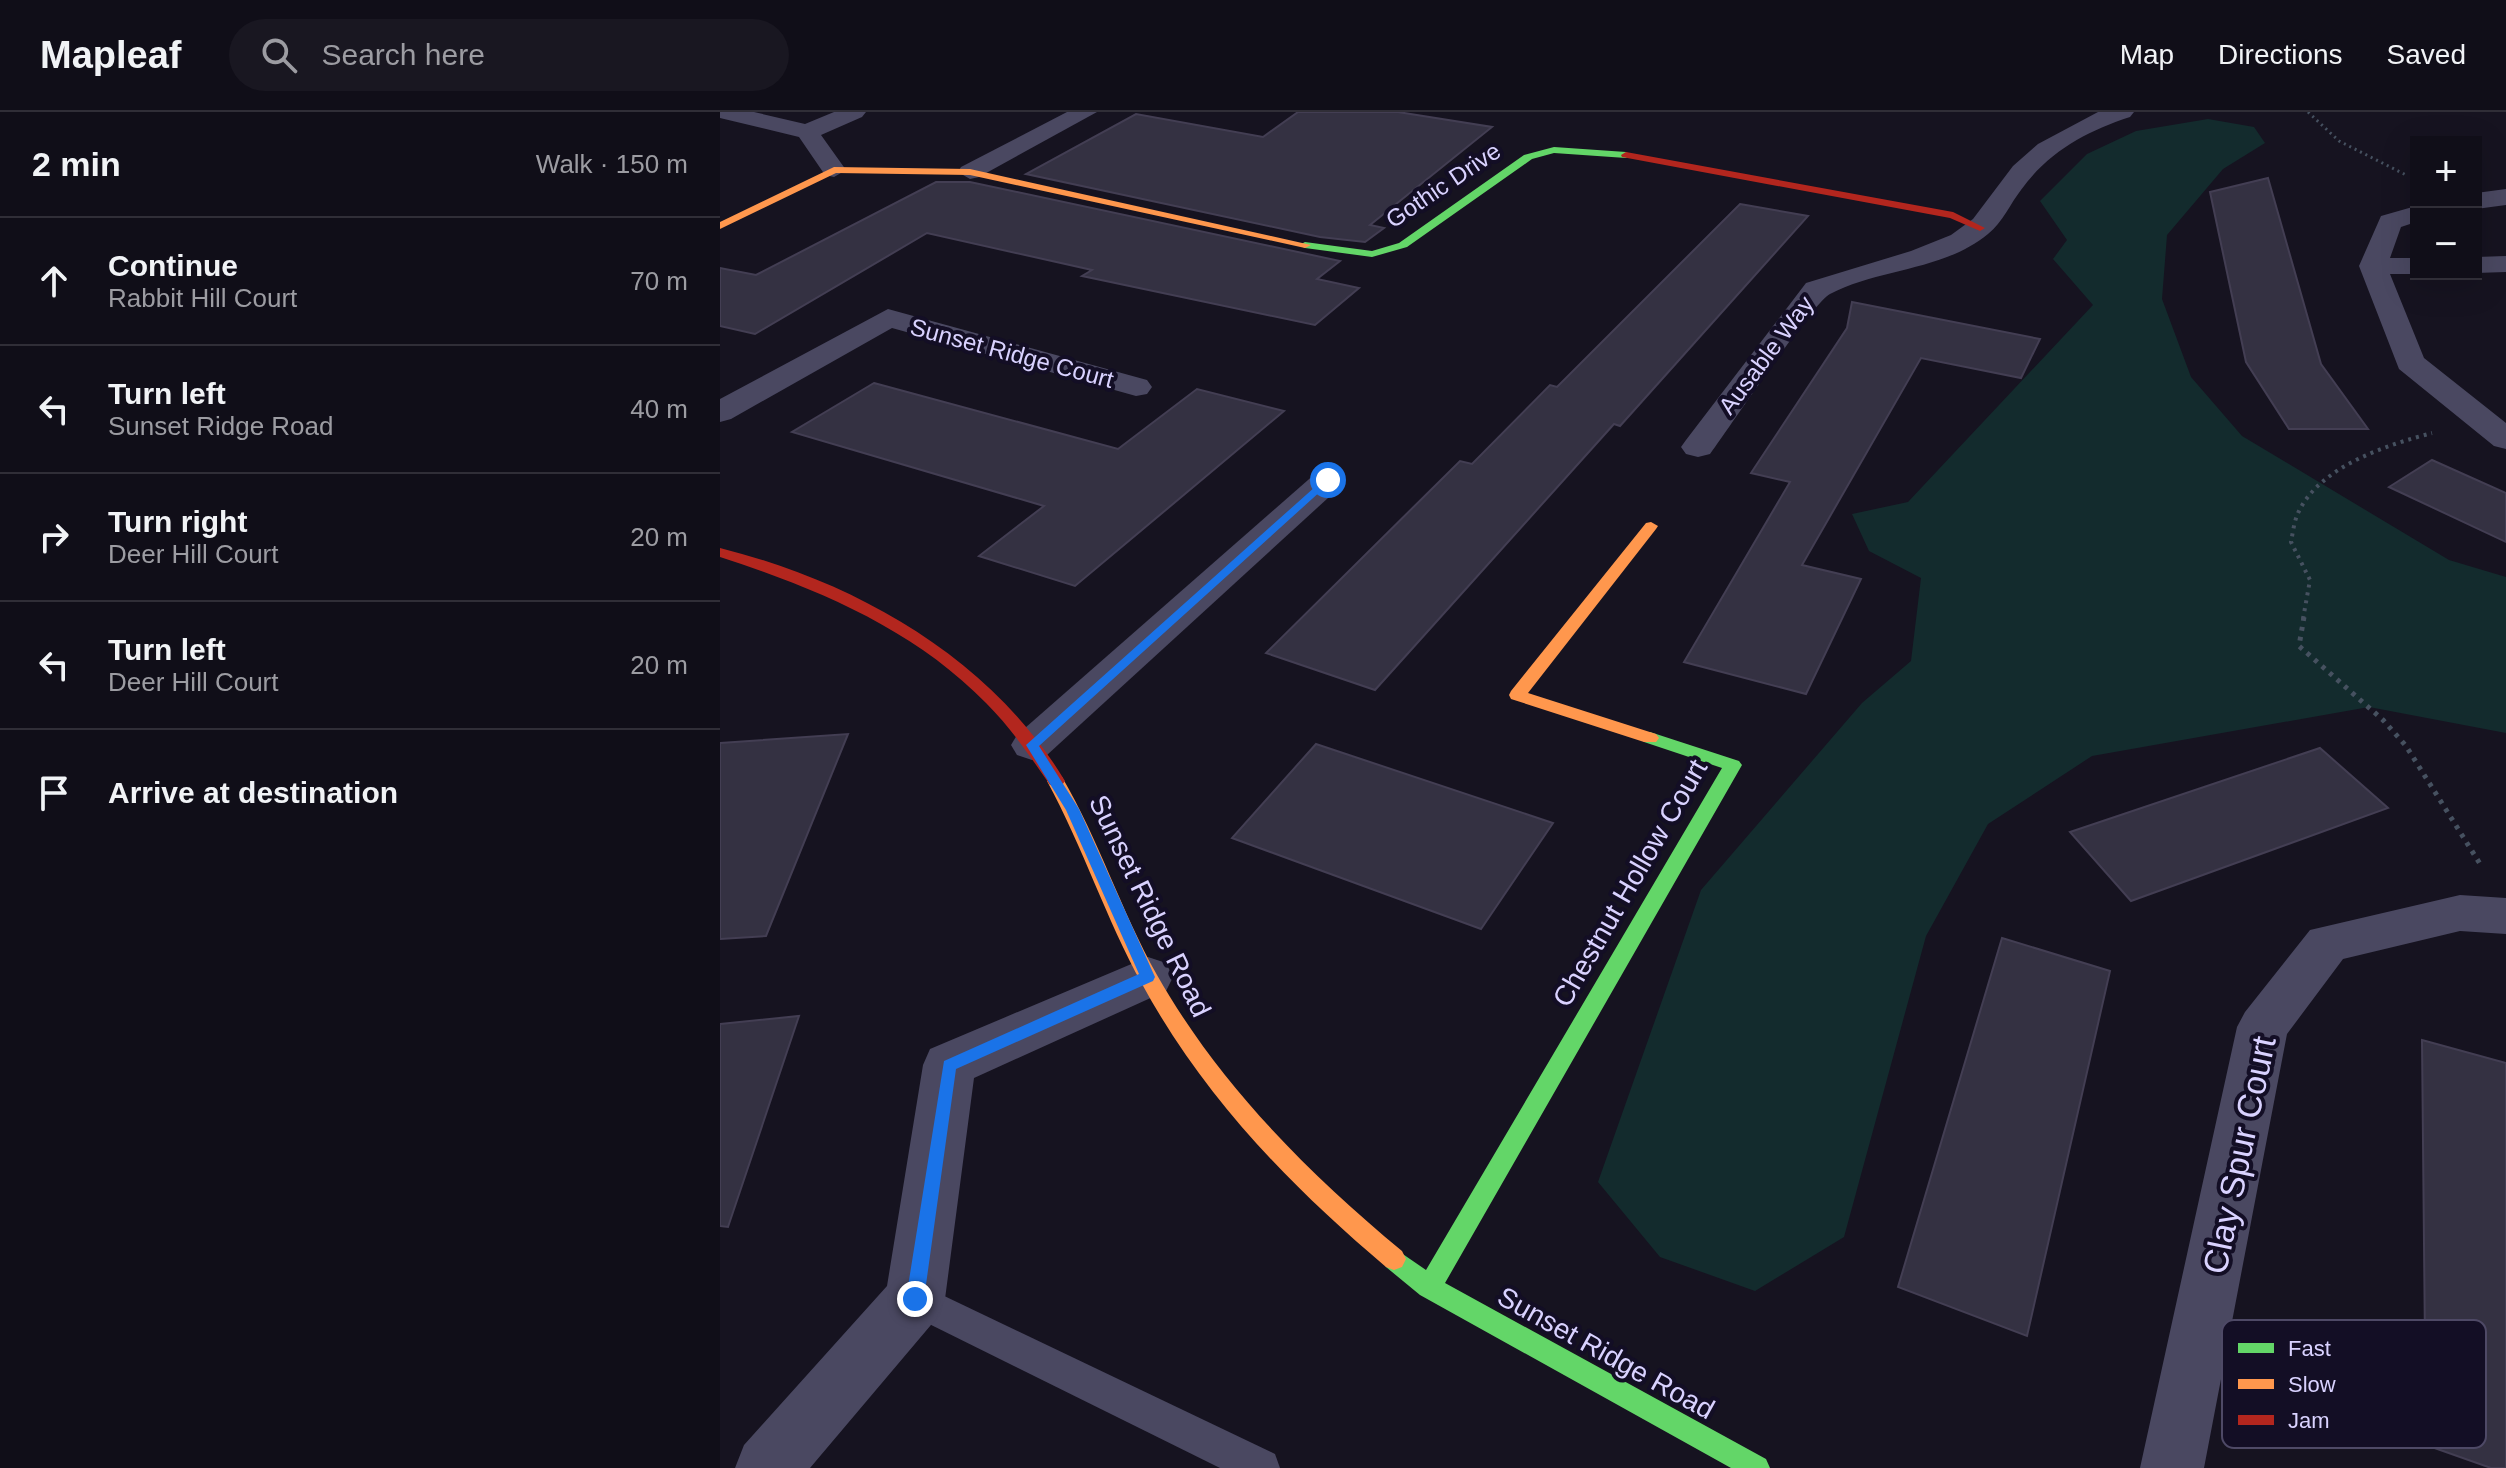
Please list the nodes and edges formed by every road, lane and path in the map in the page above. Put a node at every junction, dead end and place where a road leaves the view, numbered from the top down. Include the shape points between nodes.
1 (725, 112) edge
2 (854, 112) edge
3 (1085, 112) edge
4 (2122, 112) edge
5 (2308, 112) edge
6 (2082, 116) edge
7 (807, 132) junction
8 (834, 170) junction
9 (970, 172) junction
10 (2410, 177) edge
11 (2506, 197) edge
12 (2482, 200) edge
13 (2410, 216) edge
14 (720, 226) edge
15 (1980, 228) junction
16 (2506, 264) edge
17 (2482, 265) edge
18 (2373, 266) junction
19 (2410, 266) edge
20 (1136, 387) dead end
21 (720, 412) edge
22 (2494, 430) edge
23 (1698, 447) dead end
24 (1328, 480) dead end
25 (1651, 526) dead end
26 (720, 552) edge
27 (1032, 745) junction
28 (2504, 916) edge
29 (1148, 977) junction
30 (1429, 1287) junction
31 (915, 1299) junction
32 (767, 1468) edge
33 (1261, 1468) edge
34 (1757, 1468) edge
35 (2172, 1468) edge

1 - 7 street
2 - 7 street
3 - 9 street
4 - 6 street
5 - 10 path via 2339,141
6 - 15 street via 2041,150
7 - 8 street
8 - 9 street, Gothic Drive
8 - 14 street
9 - 15 street, Gothic Drive via 1320,248 1372,254 1403,245 1528,157 1554,150 1625,155 1953,215
11 - 12 street
13 - 18 street via 2390,222
15 - 23 street, Ausable Way via 1955,243 1816,289
16 - 17 street
18 - 19 street
18 - 22 street via 2410,362
20 - 21 street, Sunset Ridge Court via 888,318
22 - 28 path via 2384,445 2300,508 2291,542 2310,580 2299,646 2406,746 2492,884
24 - 27 street
25 - 30 street, Chestnut Hollow Court via 1517,695 1733,765
26 - 27 street, Sunset Ridge Road via 857,602 927,644 994,699
27 - 29 street, Sunset Ridge Road via 1072,809
28 - 35 street, Clay Spur Court via 2460,913 2327,944 2263,1027
29 - 30 street, Sunset Ridge Road via 1203,1069 1283,1161
29 - 31 street via 949,1065
30 - 34 street, Sunset Ridge Road
31 - 32 street
31 - 33 lane

